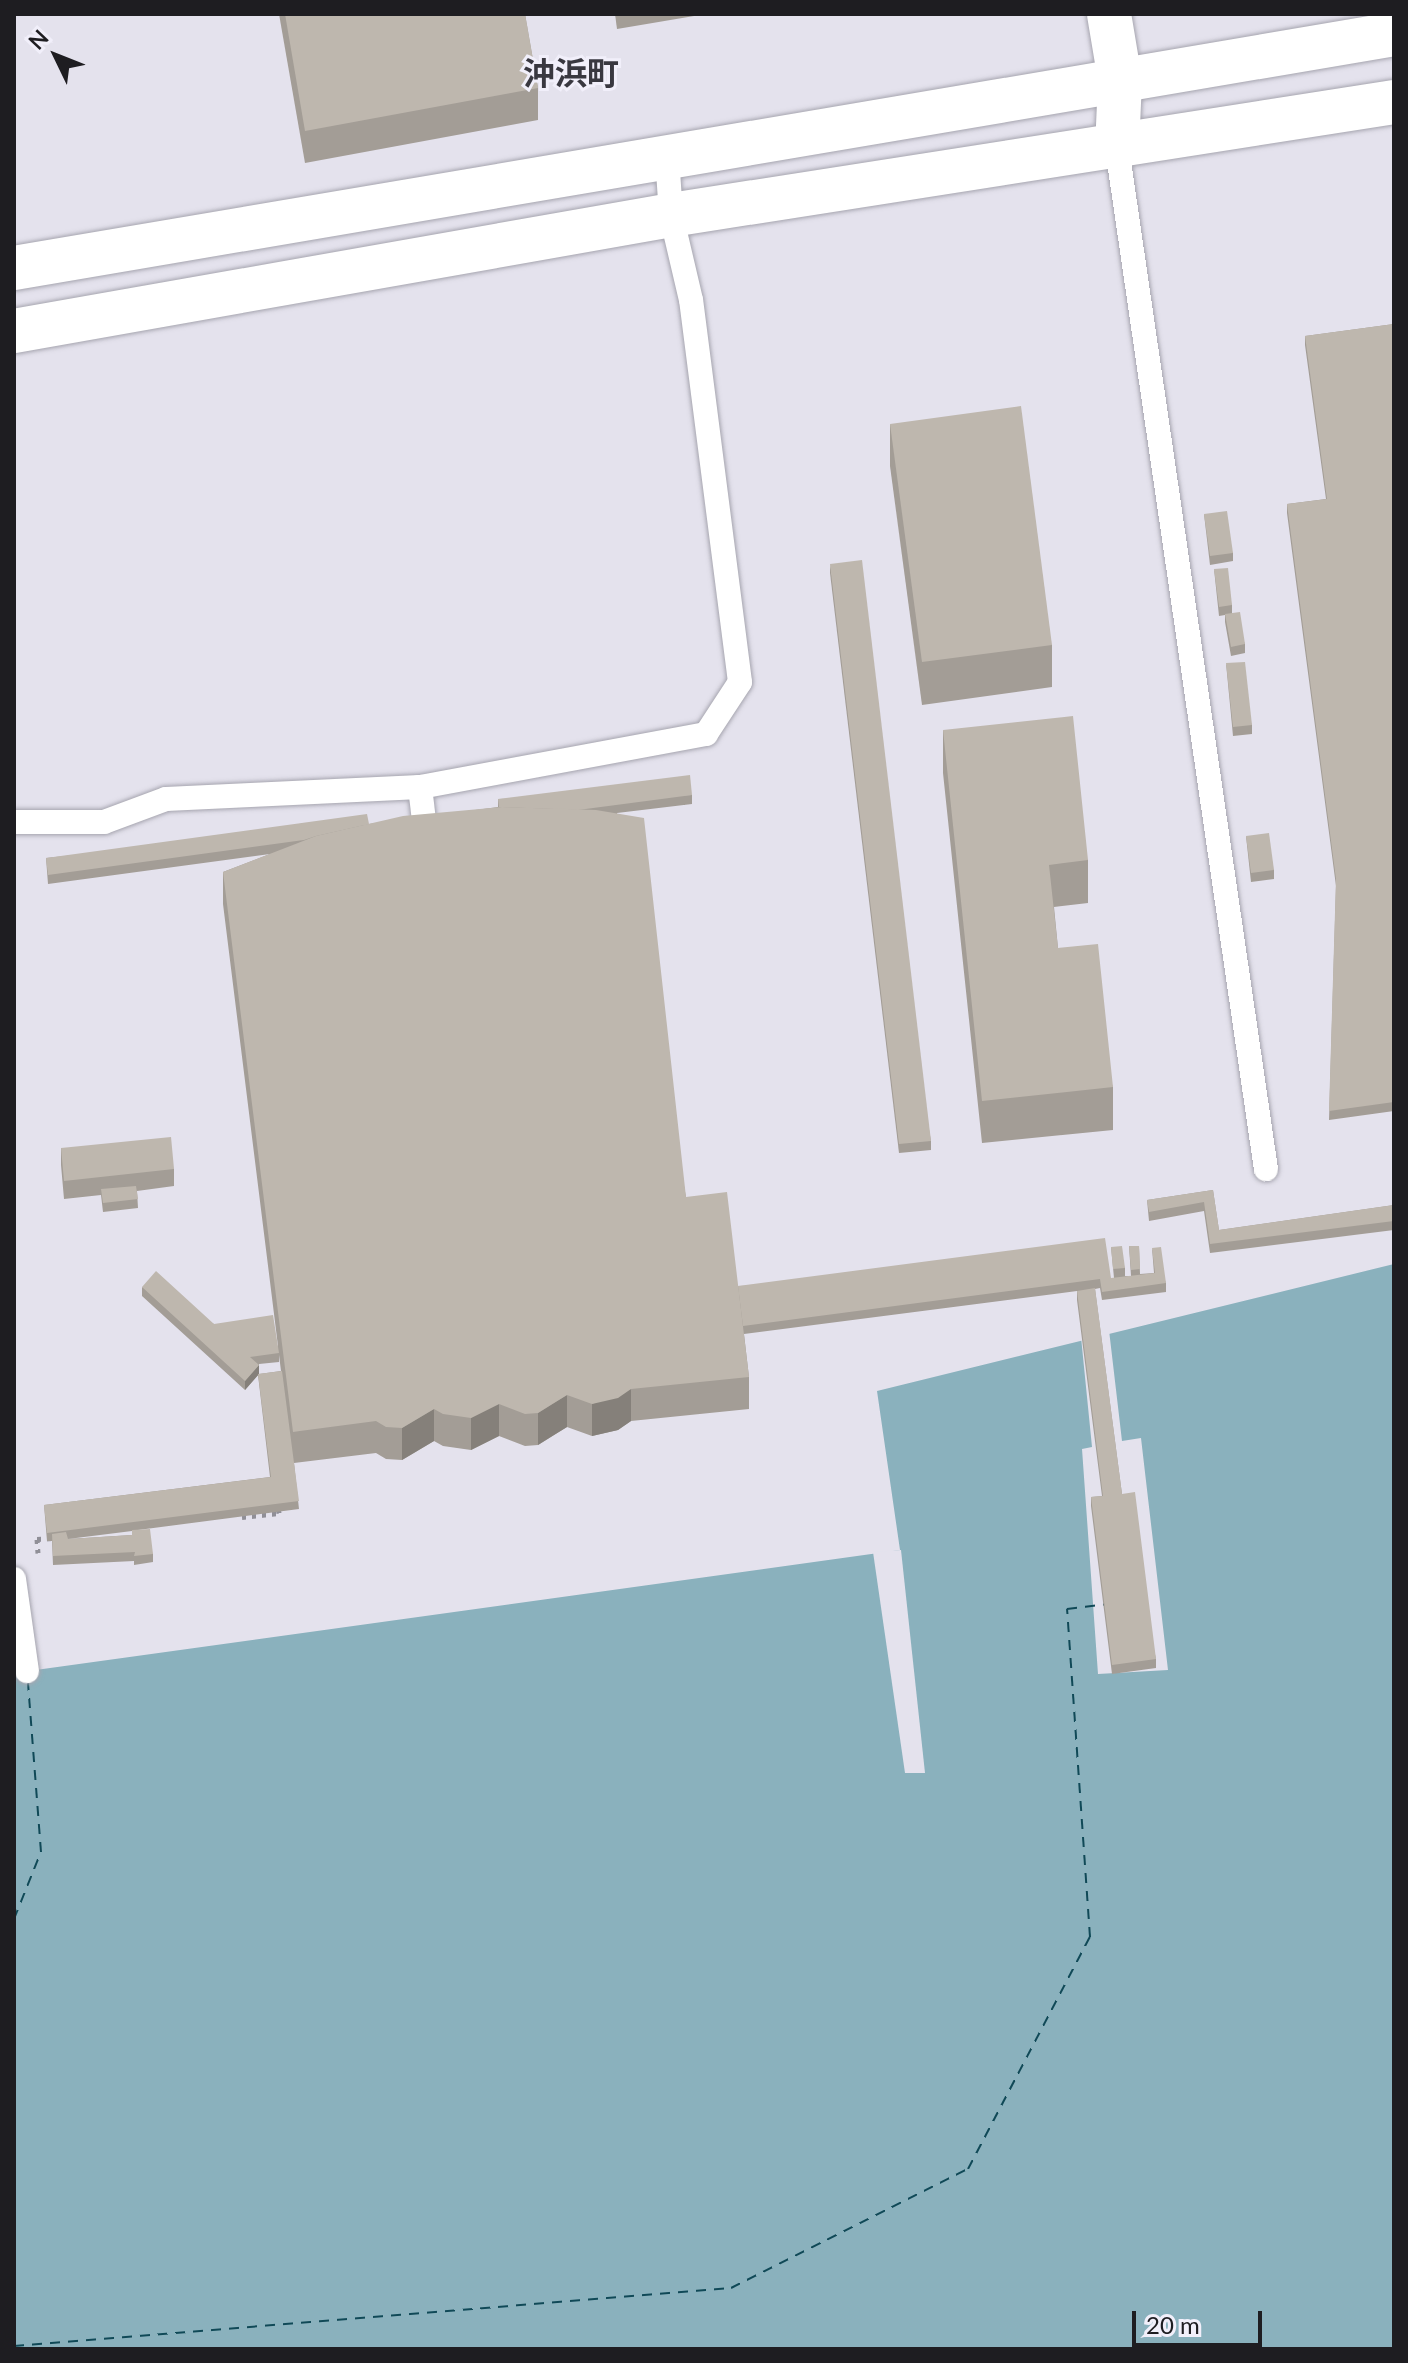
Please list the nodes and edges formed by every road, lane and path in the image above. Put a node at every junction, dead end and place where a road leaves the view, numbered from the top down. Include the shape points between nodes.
1 (1109, 14) edge
2 (1394, 34) edge
3 (1120, 80) junction
4 (1394, 102) edge
5 (1117, 148) junction
6 (667, 156) junction
7 (671, 215) junction
8 (14, 268) edge
9 (14, 331) edge
10 (420, 787) junction
11 (14, 822) edge
12 (430, 866) edge
13 (1266, 1169) dead end
14 (277, 1499) edge
15 (233, 1518) edge
16 (67, 1536) edge
17 (40, 1568) dead end
18 (14, 1583) edge
19 (27, 1671) dead end

1 - 3 street
2 - 3 street
3 - 5 street
3 - 6 street
4 - 5 street
5 - 7 street
5 - 13 lane
6 - 7 lane
6 - 8 street
7 - 9 street
7 - 10 lane via 691,300 740,682 706,734
10 - 11 lane via 166,799 104,822
10 - 12 lane
14 - 15 path via 279,1513
16 - 17 path via 37,1539
18 - 19 lane

